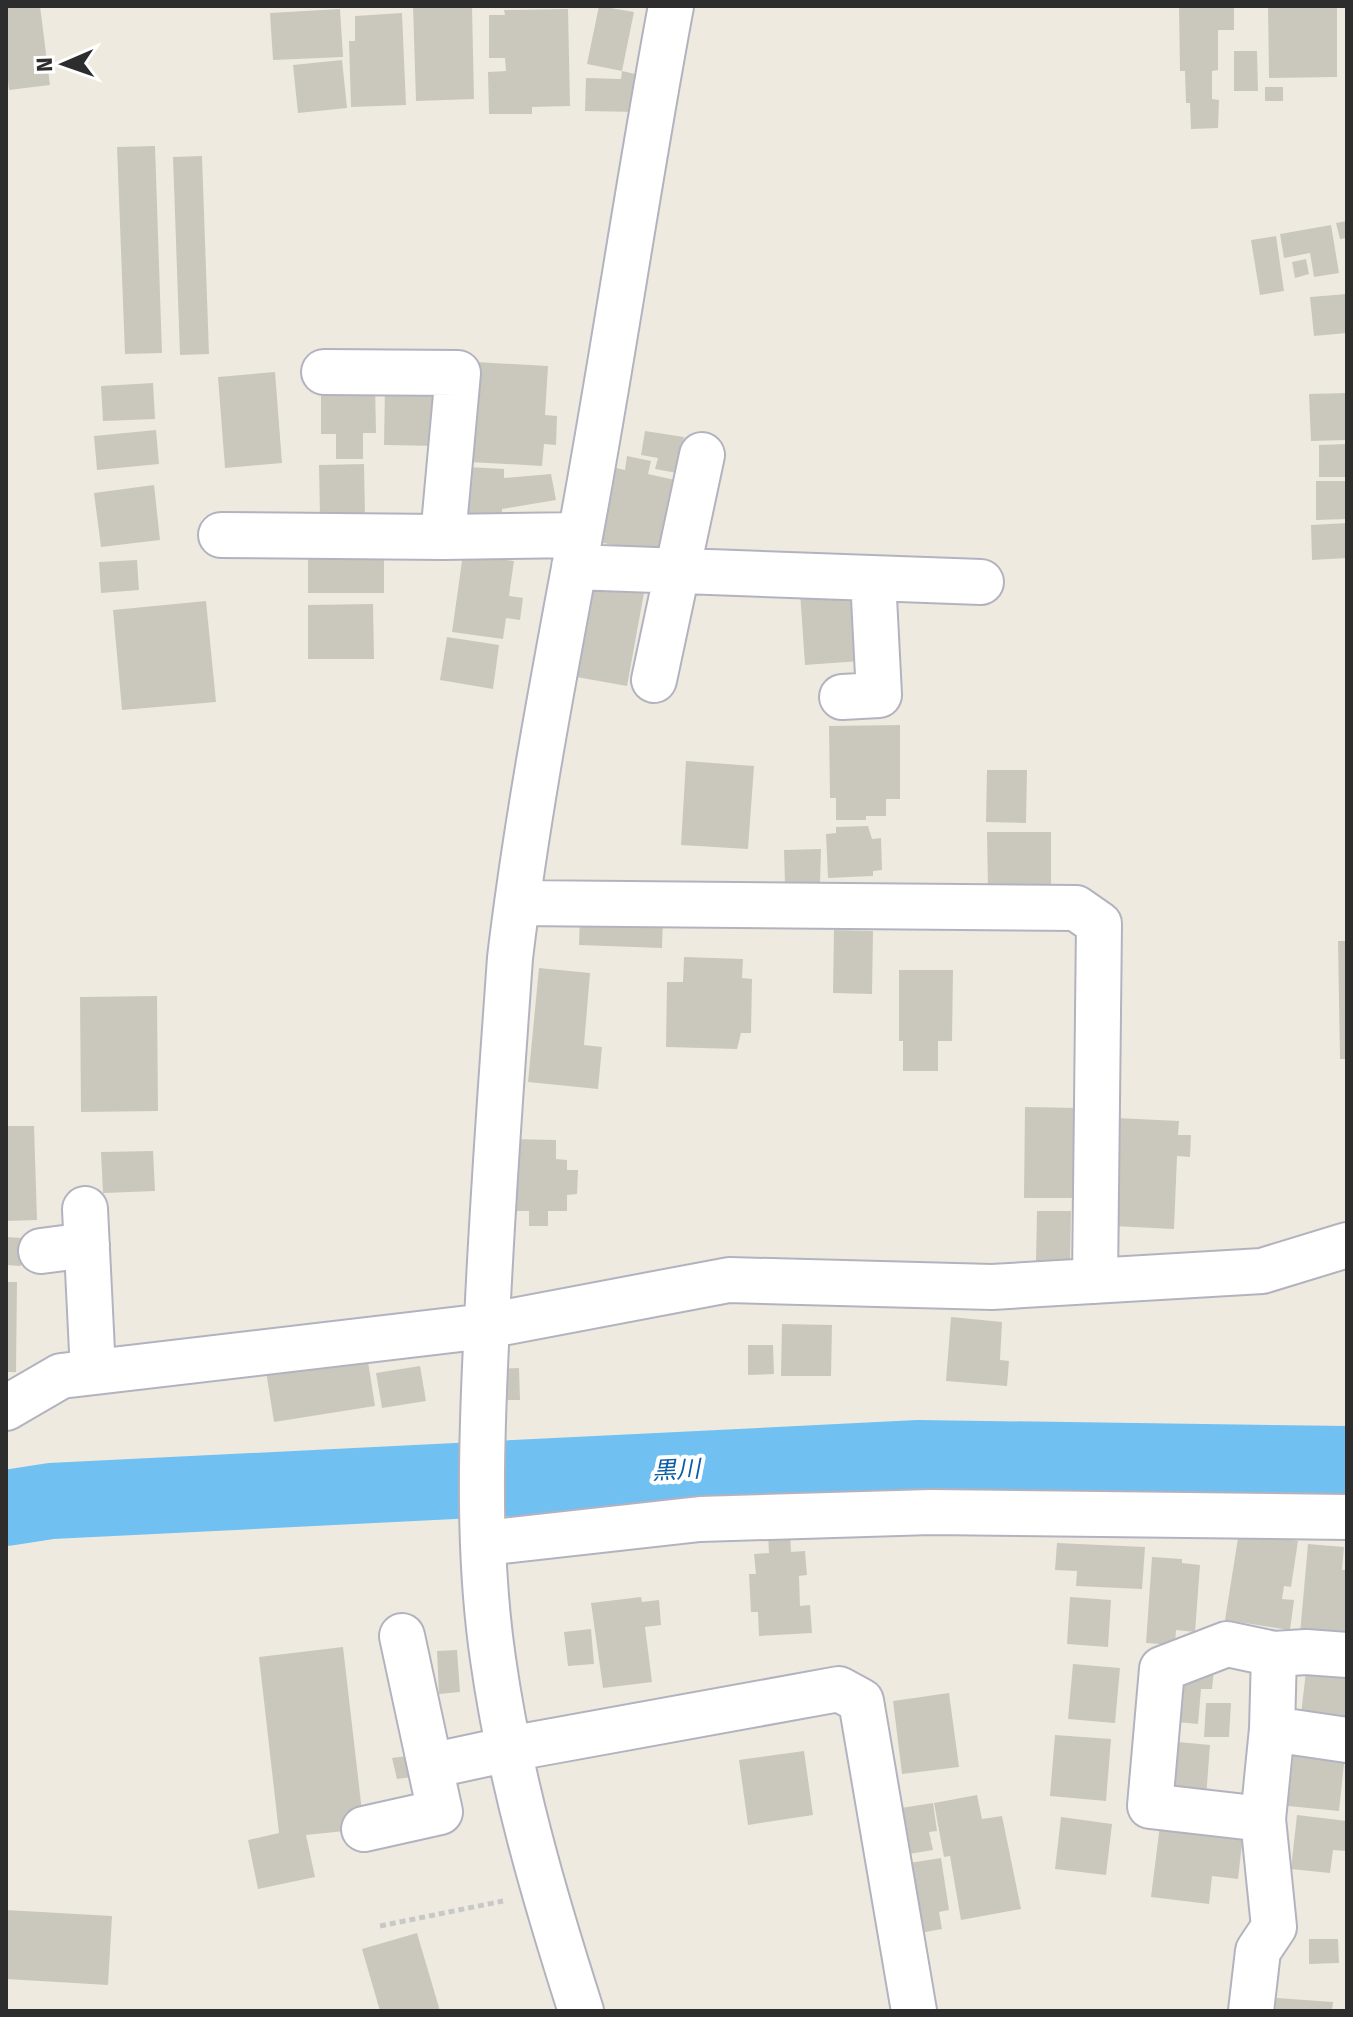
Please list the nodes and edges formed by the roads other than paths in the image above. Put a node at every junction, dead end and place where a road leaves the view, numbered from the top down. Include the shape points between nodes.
1 (671, 6) edge
2 (324, 372) dead end
3 (702, 455) dead end
4 (221, 535) dead end
5 (443, 537) junction
6 (577, 551) junction
7 (675, 571) junction
8 (873, 578) junction
9 (981, 582) dead end
10 (654, 680) dead end
11 (842, 697) dead end
12 (517, 903) junction
13 (1347, 1245) edge
14 (41, 1251) dead end
15 (1095, 1281) junction
16 (486, 1326) junction
17 (93, 1372) junction
18 (6, 1408) edge
19 (1347, 1517) edge
20 (484, 1543) junction
21 (402, 1636) dead end
22 (1274, 1654) junction
23 (1347, 1655) edge
24 (1272, 1729) junction
25 (1347, 1740) edge
26 (509, 1749) junction
27 (430, 1766) junction
28 (1263, 1819) junction
29 (364, 1829) dead end
30 (581, 2011) edge
31 (914, 2011) edge
32 (1251, 2011) edge

1 - 6 street
2 - 5 street via 458,373
3 - 7 street
4 - 5 street
5 - 6 street
6 - 7 street
6 - 12 street
7 - 8 street
7 - 10 street
8 - 9 street
8 - 11 street via 879,695
12 - 15 street via 1076,908 1099,924
12 - 16 street
13 - 15 street via 1262,1271
14 - 17 street via 86,1227
15 - 16 street via 992,1287 729,1280
16 - 17 street
16 - 20 street
17 - 18 street via 61,1376
19 - 20 street via 931,1512 700,1519
20 - 26 street via 492,1657
21 - 27 street
22 - 23 street
22 - 24 street
22 - 28 street via 1227,1644 1162,1669 1150,1806
24 - 25 street
24 - 28 street
26 - 27 street
26 - 30 street via 543,1893
26 - 31 street via 839,1689 861,1701
27 - 29 street via 440,1812
28 - 32 street via 1274,1927 1258,1951

